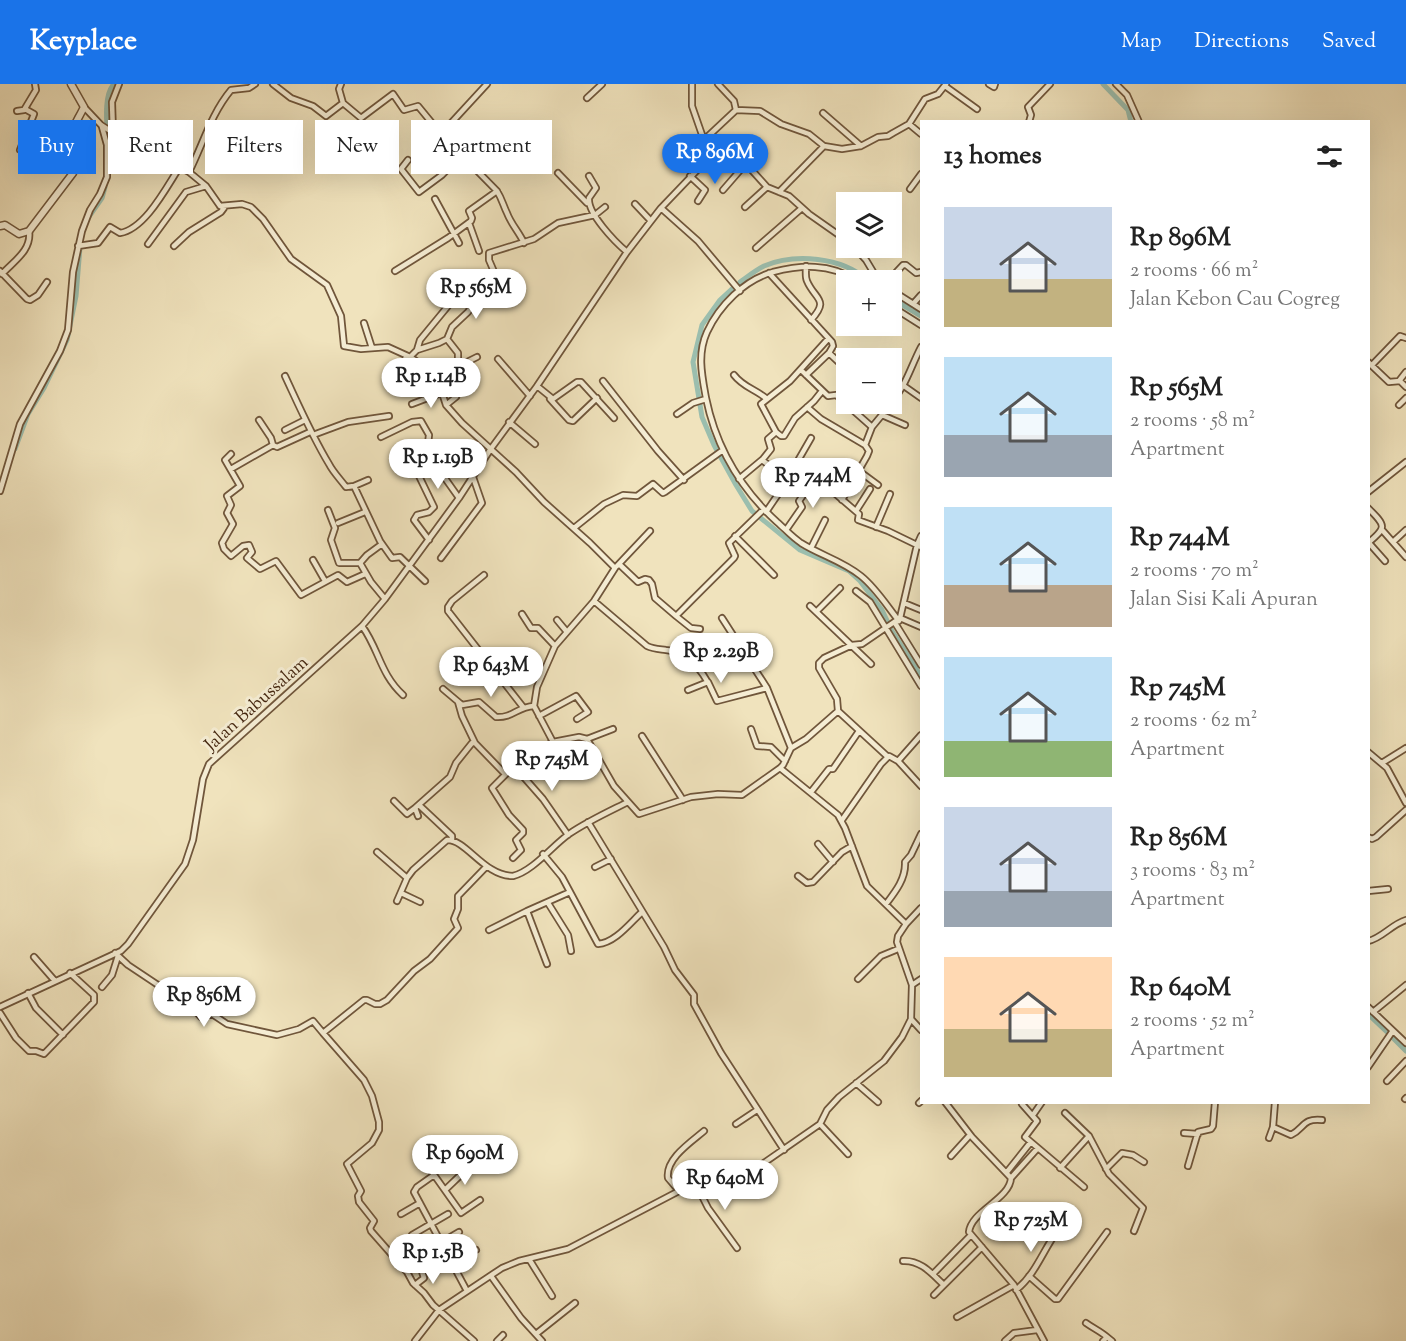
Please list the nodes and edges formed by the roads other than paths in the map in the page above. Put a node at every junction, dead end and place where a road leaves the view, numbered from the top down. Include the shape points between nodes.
1 (35, 84) edge
2 (71, 84) edge
3 (119, 84) edge
4 (255, 84) edge
5 (273, 84) edge
6 (340, 84) edge
7 (487, 84) edge
8 (602, 84) edge
9 (692, 84) edge
10 (727, 84) edge
11 (989, 84) edge
12 (995, 84) edge
13 (1116, 84) edge
14 (946, 85) edge
15 (1047, 85) edge
16 (720, 86) edge
17 (230, 87) edge
18 (587, 98) dead end
19 (343, 103) junction
20 (84, 106) junction
21 (25, 109) junction
22 (977, 109) dead end
23 (736, 110) junction
24 (16, 111) dead end
25 (823, 113) dead end
26 (32, 120) edge
27 (78, 120) edge
28 (112, 120) edge
29 (430, 120) edge
30 (454, 120) edge
31 (1030, 120) edge
32 (1138, 120) edge
33 (909, 124) junction
34 (103, 126) junction
35 (108, 130) edge
36 (920, 133) edge
37 (704, 140) junction
38 (824, 146) junction
39 (861, 146) junction
40 (408, 160) dead end
41 (705, 162) junction
42 (193, 163) edge
43 (743, 166) junction
44 (558, 173) dead end
45 (72, 174) edge
46 (176, 174) edge
47 (191, 174) edge
48 (443, 174) edge
49 (480, 174) edge
50 (920, 175) edge
51 (589, 176) dead end
52 (690, 176) junction
53 (206, 186) junction
54 (767, 187) junction
55 (910, 189) dead end
56 (723, 190) dead end
57 (497, 191) junction
58 (779, 192) junction
59 (435, 199) dead end
60 (698, 201) dead end
61 (589, 204) junction
62 (636, 204) dead end
63 (220, 206) junction
64 (605, 207) dead end
65 (745, 207) dead end
66 (661, 208) junction
67 (802, 208) junction
68 (594, 215) junction
69 (651, 221) junction
70 (469, 223) junction
71 (0, 226) edge
72 (28, 231) junction
73 (455, 233) junction
74 (836, 233) edge
75 (459, 243) dead end
76 (524, 243) junction
77 (148, 244) dead end
78 (81, 246) junction
79 (174, 246) dead end
80 (756, 248) dead end
81 (479, 251) dead end
82 (627, 252) junction
83 (806, 266) junction
84 (836, 270) edge
85 (898, 270) edge
86 (395, 271) dead end
87 (920, 272) edge
88 (1, 273) edge
89 (769, 273) junction
90 (47, 282) dead end
91 (740, 291) junction
92 (902, 296) edge
93 (920, 296) edge
94 (913, 303) junction
95 (448, 306) dead end
96 (920, 308) edge
97 (902, 313) edge
98 (811, 320) junction
99 (364, 323) dead end
100 (920, 324) edge
101 (1406, 338) edge
102 (447, 339) junction
103 (828, 339) junction
104 (372, 348) junction
105 (920, 348) edge
106 (417, 350) junction
107 (829, 353) junction
108 (409, 357) junction
109 (477, 357) dead end
110 (498, 359) dead end
111 (836, 360) edge
112 (1370, 364) edge
113 (461, 365) junction
114 (398, 370) dead end
115 (801, 370) junction
116 (1406, 372) edge
117 (734, 375) dead end
118 (806, 375) junction
119 (285, 376) dead end
120 (437, 377) junction
121 (603, 381) dead end
122 (1399, 381) junction
123 (537, 386) junction
124 (904, 386) junction
125 (1406, 387) edge
126 (902, 389) edge
127 (822, 391) junction
128 (441, 393) junction
129 (614, 395) junction
130 (530, 396) junction
131 (836, 396) edge
132 (456, 397) dead end
133 (920, 397) edge
134 (597, 398) junction
135 (1406, 398) edge
136 (550, 399) junction
137 (705, 399) junction
138 (767, 399) junction
139 (412, 404) dead end
140 (602, 404) junction
141 (446, 405) junction
142 (1399, 405) dead end
143 (807, 406) junction
144 (677, 414) dead end
145 (857, 414) edge
146 (882, 415) joint
147 (389, 416) dead end
148 (614, 418) dead end
149 (259, 420) dead end
150 (305, 420) junction
151 (509, 422) junction
152 (905, 425) dead end
153 (872, 427) junction
154 (285, 430) dead end
155 (776, 432) junction
156 (312, 433) junction
157 (381, 437) dead end
158 (811, 438) dead end
159 (535, 444) dead end
160 (273, 445) junction
161 (404, 445) dead end
162 (865, 445) junction
163 (490, 450) junction
164 (722, 450) junction
165 (231, 454) dead end
166 (762, 460) junction
167 (1406, 462) edge
168 (794, 468) junction
169 (231, 469) junction
170 (859, 471) junction
171 (813, 476) junction
172 (473, 477) junction
173 (739, 479) junction
174 (368, 480) dead end
175 (684, 480) junction
176 (784, 485) junction
177 (878, 485) dead end
178 (354, 486) junction
179 (870, 489) dead end
180 (1370, 490) edge
181 (0, 491) edge
182 (890, 494) dead end
183 (459, 498) junction
184 (842, 500) junction
185 (328, 510) dead end
186 (1370, 510) edge
187 (764, 511) junction
188 (856, 511) junction
189 (365, 512) junction
190 (825, 520) dead end
191 (338, 523) dead end
192 (876, 527) junction
193 (574, 528) junction
194 (786, 530) junction
195 (1406, 530) edge
196 (650, 531) dead end
197 (1383, 531) junction
198 (735, 536) junction
199 (429, 540) junction
200 (1370, 542) edge
201 (1393, 542) junction
202 (382, 544) junction
203 (1370, 544) edge
204 (919, 546) edge
205 (811, 548) junction
206 (1406, 557) edge
207 (441, 558) dead end
208 (313, 560) dead end
209 (1385, 561) dead end
210 (360, 563) junction
211 (410, 566) junction
212 (617, 566) junction
213 (365, 574) junction
214 (484, 575) dead end
215 (774, 575) dead end
216 (325, 581) junction
217 (425, 581) dead end
218 (840, 588) dead end
219 (856, 591) dead end
220 (385, 598) junction
221 (594, 601) junction
222 (904, 603) junction
223 (810, 606) dead end
224 (920, 610) edge
225 (817, 611) junction
226 (522, 614) dead end
227 (676, 616) junction
228 (722, 618) dead end
229 (557, 620) dead end
230 (894, 624) junction
231 (362, 626) junction
232 (920, 627) edge
233 (700, 629) dead end
234 (567, 632) junction
235 (555, 645) junction
236 (852, 645) junction
237 (920, 663) edge
238 (871, 664) dead end
239 (707, 681) junction
240 (920, 684) edge
241 (766, 688) junction
242 (443, 689) dead end
243 (688, 690) dead end
244 (403, 695) dead end
245 (458, 702) junction
246 (523, 706) junction
247 (534, 706) junction
248 (838, 711) junction
249 (539, 716) junction
250 (577, 719) dead end
251 (613, 729) dead end
252 (752, 729) dead end
253 (859, 731) junction
254 (642, 736) dead end
255 (920, 736) edge
256 (586, 739) junction
257 (475, 742) junction
258 (553, 742) junction
259 (791, 748) junction
260 (1406, 748) edge
261 (1370, 754) edge
262 (888, 757) junction
263 (785, 760) junction
264 (897, 761) junction
265 (1382, 763) junction
266 (514, 766) junction
267 (780, 768) junction
268 (505, 774) junction
269 (920, 785) edge
270 (811, 792) junction
271 (683, 800) junction
272 (394, 801) dead end
273 (628, 802) junction
274 (1406, 803) edge
275 (417, 806) junction
276 (1406, 810) edge
277 (418, 816) dead end
278 (842, 820) junction
279 (588, 822) junction
280 (568, 835) junction
281 (920, 836) edge
282 (1370, 838) edge
283 (452, 840) junction
284 (818, 844) dead end
285 (852, 846) junction
286 (377, 852) dead end
287 (543, 854) junction
288 (513, 858) dead end
289 (611, 859) junction
290 (833, 862) junction
291 (486, 867) junction
292 (595, 867) dead end
293 (798, 876) dead end
294 (407, 878) junction
295 (1388, 889) dead end
296 (1370, 891) edge
297 (570, 892) junction
298 (401, 893) junction
299 (397, 901) dead end
300 (420, 902) dead end
301 (548, 903) junction
302 (886, 904) junction
303 (920, 909) edge
304 (527, 911) junction
305 (642, 912) junction
306 (1406, 920) edge
307 (906, 924) junction
308 (489, 930) dead end
309 (1370, 941) edge
310 (898, 948) junction
311 (571, 951) dead end
312 (117, 955) junction
313 (34, 957) dead end
314 (548, 964) dead end
315 (70, 973) junction
316 (858, 979) dead end
317 (920, 980) edge
318 (55, 981) junction
319 (912, 985) junction
320 (1406, 985) edge
321 (102, 987) dead end
322 (28, 993) junction
323 (0, 1007) edge
324 (1370, 1010) edge
325 (1372, 1012) junction
326 (0, 1013) edge
327 (911, 1019) junction
328 (920, 1029) edge
329 (1392, 1032) junction
330 (323, 1033) junction
331 (63, 1035) junction
332 (1406, 1043) edge
333 (1406, 1061) edge
334 (1370, 1064) edge
335 (1387, 1081) dead end
336 (856, 1083) junction
337 (878, 1102) dead end
338 (947, 1104) edge
339 (1022, 1104) dead end
340 (1041, 1104) edge
341 (1215, 1104) edge
342 (1275, 1104) edge
343 (757, 1110) junction
344 (1065, 1113) dead end
345 (1033, 1115) junction
346 (1322, 1120) dead end
347 (736, 1124) dead end
348 (820, 1124) junction
349 (1273, 1127) junction
350 (704, 1131) dead end
351 (1184, 1133) dead end
352 (1198, 1134) junction
353 (970, 1135) junction
354 (1089, 1136) junction
355 (1269, 1138) dead end
356 (1030, 1143) junction
357 (454, 1147) dead end
358 (1037, 1149) junction
359 (784, 1150) junction
360 (848, 1154) dead end
361 (951, 1156) dead end
362 (1144, 1162) dead end
363 (1188, 1166) dead end
364 (469, 1167) dead end
365 (1060, 1168) junction
366 (1106, 1169) junction
367 (1007, 1172) junction
368 (435, 1175) junction
369 (1011, 1178) junction
370 (697, 1186) junction
371 (1084, 1187) dead end
372 (446, 1189) junction
373 (679, 1191) junction
374 (480, 1200) dead end
375 (420, 1203) junction
376 (448, 1214) dead end
377 (401, 1215) dead end
378 (432, 1224) junction
379 (1058, 1230) dead end
380 (459, 1232) dead end
381 (1107, 1232) dead end
382 (1134, 1232) dead end
383 (412, 1235) dead end
384 (971, 1235) junction
385 (442, 1242) junction
386 (982, 1247) junction
387 (737, 1248) dead end
388 (476, 1250) dead end
389 (446, 1251) junction
390 (529, 1259) junction
391 (903, 1261) dead end
392 (451, 1263) junction
393 (933, 1274) junction
394 (491, 1276) junction
395 (1029, 1276) junction
396 (415, 1285) junction
397 (944, 1285) junction
398 (1015, 1288) junction
399 (467, 1291) junction
400 (934, 1295) dead end
401 (552, 1296) dead end
402 (575, 1303) dead end
403 (439, 1310) junction
404 (957, 1317) dead end
405 (1086, 1323) dead end
406 (1037, 1330) junction
407 (536, 1334) junction
408 (503, 1335) dead end
409 (1108, 1340) edge
410 (415, 1341) edge
411 (474, 1341) edge
412 (497, 1341) edge
413 (542, 1341) edge
414 (1005, 1341) edge
415 (1044, 1341) edge

1 - 21 street via 36,90
2 - 20 street
3 - 28 street via 112,102
4 - 17 street via 249,88
5 - 19 street via 326,116
6 - 19 street
7 - 30 street
8 - 18 street
9 - 37 street via 692,106
10 - 16 street
11 - 12 street
13 - 32 street via 1127,95
14 - 22 street
14 - 33 street via 938,94 925,99
15 - 31 street via 1028,107
16 - 23 street via 734,101
17 - 42 street
19 - 29 street via 362,118 393,94 404,111 420,107
20 - 27 street
20 - 34 street
21 - 24 street
21 - 26 street via 34,114
23 - 37 street
23 - 38 street via 760,111 809,134
25 - 39 street
33 - 36 street
33 - 39 street
34 - 35 street
34 - 78 street via 108,174 87,217
37 - 41 street via 708,152
38 - 39 street
38 - 58 street
40 - 48 street via 401,169 419,192
41 - 43 street
41 - 52 street, Jalan Babussalam
43 - 54 street via 750,168
43 - 56 street
44 - 61 street
45 - 72 street
46 - 78 street via 158,202 132,228 120,233 110,227 98,243
47 - 53 street
49 - 57 street
50 - 55 street
51 - 61 street via 596,188
52 - 60 street via 705,190
52 - 66 street, Jalan Babussalam
53 - 63 street
53 - 77 street via 186,192
54 - 58 street
54 - 65 street
57 - 70 street via 469,210
57 - 76 street
58 - 67 street
59 - 73 street
61 - 68 street
62 - 69 street
63 - 79 street via 224,208 221,212
63 - 104 street via 247,204 255,211 291,259 327,285 341,316 344,346
64 - 68 street
66 - 69 street, Jalan Babussalam
66 - 91 street via 698,242
67 - 74 street
67 - 80 street
68 - 76 street via 558,223
68 - 82 street
69 - 82 street, Jalan Babussalam
70 - 73 street
70 - 81 street
71 - 72 street via 19,234
72 - 88 street via 27,248
73 - 75 street
73 - 86 street
76 - 102 street via 489,253 495,274 452,327
78 - 181 street via 64,340 20,424
82 - 123 street, Jalan Babussalam
83 - 84 street
83 - 89 street
83 - 98 street via 806,281 821,304
85 - 87 street via 906,265
88 - 90 street via 30,300
89 - 91 street
89 - 98 street
91 - 137 street via 716,313 705,337 701,367
92 - 94 street
93 - 94 street
94 - 96 street
95 - 106 street via 420,340
97 - 100 street
98 - 103 street
99 - 104 street
101 - 112 street via 1400,336
102 - 106 street
102 - 113 street via 458,353
103 - 107 street via 833,344
103 - 115 street
104 - 108 street via 388,347
105 - 124 street
106 - 108 street
107 - 111 street
107 - 118 street
108 - 114 street
108 - 120 street
109 - 113 street
110 - 130 street
112 - 122 street via 1389,382
113 - 120 street
115 - 118 street
115 - 138 street
116 - 122 street
117 - 138 street via 742,385
118 - 127 street
119 - 150 street
120 - 128 street
121 - 129 street
122 - 125 street
123 - 130 street, Jalan Babussalam
123 - 136 street
124 - 126 street
124 - 133 street
127 - 131 street
127 - 143 street
128 - 139 street
128 - 141 street
129 - 140 street
129 - 175 street
130 - 151 street, Jalan Babussalam
132 - 141 street
134 - 136 street via 579,382
134 - 136 street via 573,421
134 - 140 street
135 - 142 street
137 - 144 street
137 - 164 street
138 - 155 street via 761,407
140 - 148 street
141 - 163 street
143 - 155 street via 784,436
143 - 162 street
145 - 153 street
146 - 152 street
146 - 153 street
147 - 156 street
149 - 160 street
150 - 154 street
150 - 156 street
151 - 159 street
151 - 163 street, Jalan Babussalam
153 - 162 street
155 - 166 street via 768,439 771,451
156 - 160 street via 277,447
156 - 178 street via 346,487
157 - 183 street via 421,421 434,458
158 - 168 street
160 - 169 street
161 - 199 street via 434,507 414,520
162 - 170 street via 868,453
163 - 172 street, Jalan Babussalam
163 - 193 street
164 - 173 street
164 - 175 street
165 - 169 street via 225,460
166 - 173 street
166 - 176 street
167 - 180 street
168 - 171 street
168 - 176 street
169 - 216 street via 240,486 227,496 232,524 222,543 226,552 231,555 249,545 252,552 248,561 260,569 276,561 301,595
170 - 177 street
170 - 184 street
171 - 184 street
171 - 194 street via 799,501 802,507
172 - 183 street, Jalan Babussalam
172 - 207 street via 481,505
173 - 187 street
174 - 178 street
175 - 193 street via 665,492 652,484 636,496 622,495 594,509
176 - 187 street
178 - 189 street
179 - 188 street
182 - 192 street
183 - 199 street, Jalan Babussalam
184 - 188 street
185 - 210 street via 335,528 331,540 339,563
186 - 197 street via 1382,522
187 - 194 street
187 - 198 street
188 - 192 street via 858,520
189 - 191 street
189 - 202 street
190 - 205 street
192 - 204 street
193 - 212 street
194 - 205 street
195 - 201 street
196 - 212 street
197 - 200 street
197 - 201 street
198 - 215 street
198 - 227 street via 729,543 735,557
199 - 211 street, Jalan Babussalam
201 - 206 street
202 - 210 street
202 - 211 street via 392,558 400,557
203 - 209 street
204 - 222 street
205 - 230 street via 861,576
208 - 216 street
210 - 213 street
211 - 217 street
211 - 220 street, Jalan Babussalam
212 - 221 street
212 - 227 street via 638,582 649,580 655,598
213 - 216 street via 347,582 338,575
213 - 220 street
214 - 246 street via 449,605 448,611
218 - 225 street
219 - 230 street
220 - 231 street, Jalan Babussalam
221 - 234 street
221 - 239 street via 647,646 691,659
222 - 224 street
222 - 230 street
223 - 225 street
225 - 236 street
226 - 235 street via 531,628 538,628
227 - 233 street via 691,628
228 - 241 street
229 - 234 street
230 - 232 street
230 - 236 street via 862,644
230 - 237 street
230 - 240 street
231 - 244 street via 372,639 389,680
231 - 312 street, Jalan Babussalam via 209,764 185,864
234 - 235 street
235 - 247 street via 536,690
236 - 238 street
236 - 248 street via 818,664 837,699
239 - 241 street via 717,701
239 - 243 street
241 - 259 street
242 - 245 street
245 - 246 street via 479,702 496,717 506,717
245 - 257 street
246 - 247 street
247 - 249 street
248 - 253 street
248 - 259 street
249 - 250 street via 576,696 588,712
249 - 258 street
251 - 256 street
252 - 263 street via 757,746 771,747
253 - 262 street
253 - 270 street via 833,769
254 - 271 street
255 - 264 street
256 - 258 street via 579,736
256 - 273 street
257 - 268 street
257 - 275 street via 450,777
258 - 266 street
259 - 263 street
260 - 265 street
261 - 265 street
262 - 264 street
262 - 278 street
263 - 267 street
264 - 269 street
265 - 274 street
266 - 268 street
266 - 280 street
267 - 270 street
267 - 271 street via 742,795 700,795
268 - 288 street via 492,790 523,830 515,841 521,850
270 - 278 street
271 - 273 street via 640,813
272 - 275 street via 406,814
273 - 279 street
275 - 277 street
275 - 283 street
276 - 282 street
278 - 285 street
279 - 280 street
279 - 289 street
280 - 287 street
281 - 302 street via 905,862 901,882
283 - 291 street
283 - 294 street via 423,859
284 - 290 street
285 - 290 street
285 - 302 street via 867,886
286 - 294 street
287 - 291 street via 513,876
287 - 297 street
289 - 292 street
289 - 305 street
290 - 293 street via 811,883
291 - 330 street via 458,896 454,919 458,928 430,959 384,1002 364,1000
294 - 298 street
295 - 296 street
297 - 301 street
297 - 305 street via 598,944 612,939
298 - 299 street
298 - 300 street
301 - 304 street
301 - 311 street via 568,935
302 - 307 street
303 - 307 street
304 - 308 street
304 - 314 street
305 - 343 street via 694,995 694,1004
306 - 309 street
307 - 310 street via 898,936
310 - 316 street via 880,956
310 - 319 street
312 - 315 street, Jalan Babussalam
312 - 321 street via 112,975
312 - 330 street via 164,989 176,990 201,1017 212,1014 227,1024 277,1035 313,1021
313 - 318 street
315 - 318 street, Jalan Babussalam
315 - 331 street via 95,999
317 - 319 street
318 - 322 street, Jalan Babussalam
319 - 327 street
320 - 325 street
322 - 323 street, Jalan Babussalam
322 - 331 street via 36,1008
324 - 325 street
325 - 329 street
326 - 331 street via 30,1052 44,1054
327 - 328 street
327 - 336 street via 884,1061
329 - 332 street
329 - 334 street
330 - 396 street via 364,1080 374,1101 379,1130 372,1143 348,1161 347,1166 361,1191 359,1202 374,1221 370,1230
333 - 335 street
336 - 337 street
336 - 348 street via 827,1110
338 - 353 street
339 - 345 street
340 - 345 street
341 - 352 street via 1212,1128
342 - 349 street
343 - 347 street
343 - 359 street
344 - 354 street
345 - 356 street via 1037,1121 1024,1136
346 - 349 street via 1304,1123 1291,1135
348 - 359 street
348 - 360 street
349 - 355 street
350 - 373 street via 669,1166 668,1178
351 - 352 street
352 - 363 street
353 - 361 street
353 - 367 street
354 - 365 street
354 - 366 street
356 - 358 street
356 - 367 street
357 - 368 street via 432,1169
358 - 365 street
358 - 369 street
359 - 370 street via 750,1170
362 - 366 street via 1122,1153
364 - 372 street
365 - 371 street
366 - 382 street via 1143,1208
367 - 369 street
368 - 372 street
368 - 375 street via 414,1190
369 - 384 street via 1008,1187 970,1225
370 - 373 street
370 - 387 street
372 - 374 street via 461,1213
373 - 390 street via 568,1249
375 - 377 street
375 - 378 street
376 - 378 street
378 - 383 street
378 - 385 street
379 - 395 street
380 - 385 street
381 - 395 street via 1058,1299
384 - 386 street
384 - 393 street
385 - 389 street
386 - 397 street
386 - 398 street
388 - 392 street
389 - 392 street
389 - 396 street via 420,1265 424,1278
390 - 394 street
390 - 401 street
391 - 393 street via 922,1265
392 - 399 street
393 - 397 street
394 - 399 street
394 - 407 street
395 - 398 street
396 - 403 street
397 - 400 street
398 - 404 street
398 - 406 street
399 - 403 street
402 - 407 street
403 - 410 street
403 - 411 street
405 - 409 street
406 - 414 street via 1014,1333
406 - 415 street
407 - 413 street
408 - 412 street

